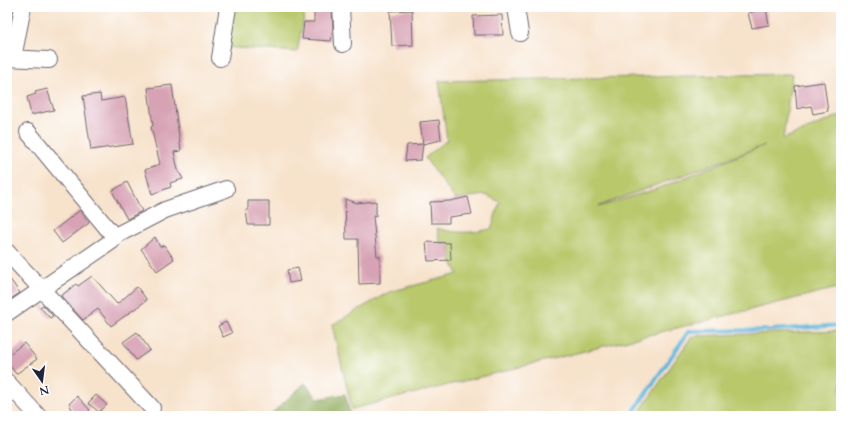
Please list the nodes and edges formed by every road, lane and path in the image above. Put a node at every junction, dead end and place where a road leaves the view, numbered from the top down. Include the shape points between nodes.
1 (24, 7) edge
2 (228, 7) edge
3 (341, 7) edge
4 (516, 7) edge
5 (520, 33) dead end
6 (343, 44) dead end
7 (10, 58) edge
8 (220, 58) dead end
9 (49, 60) dead end
10 (28, 132) dead end
11 (226, 189) dead end
12 (113, 237) junction
13 (7, 252) edge
14 (42, 290) junction
15 (7, 313) edge
16 (7, 382) edge
17 (152, 408) dead end
18 (38, 416) edge

1 - 7 street
2 - 8 street
3 - 6 street
4 - 5 street
7 - 9 street
10 - 12 street
11 - 12 street via 165,210
12 - 14 street via 112,241
13 - 14 street
14 - 15 street
14 - 17 street
16 - 18 street

